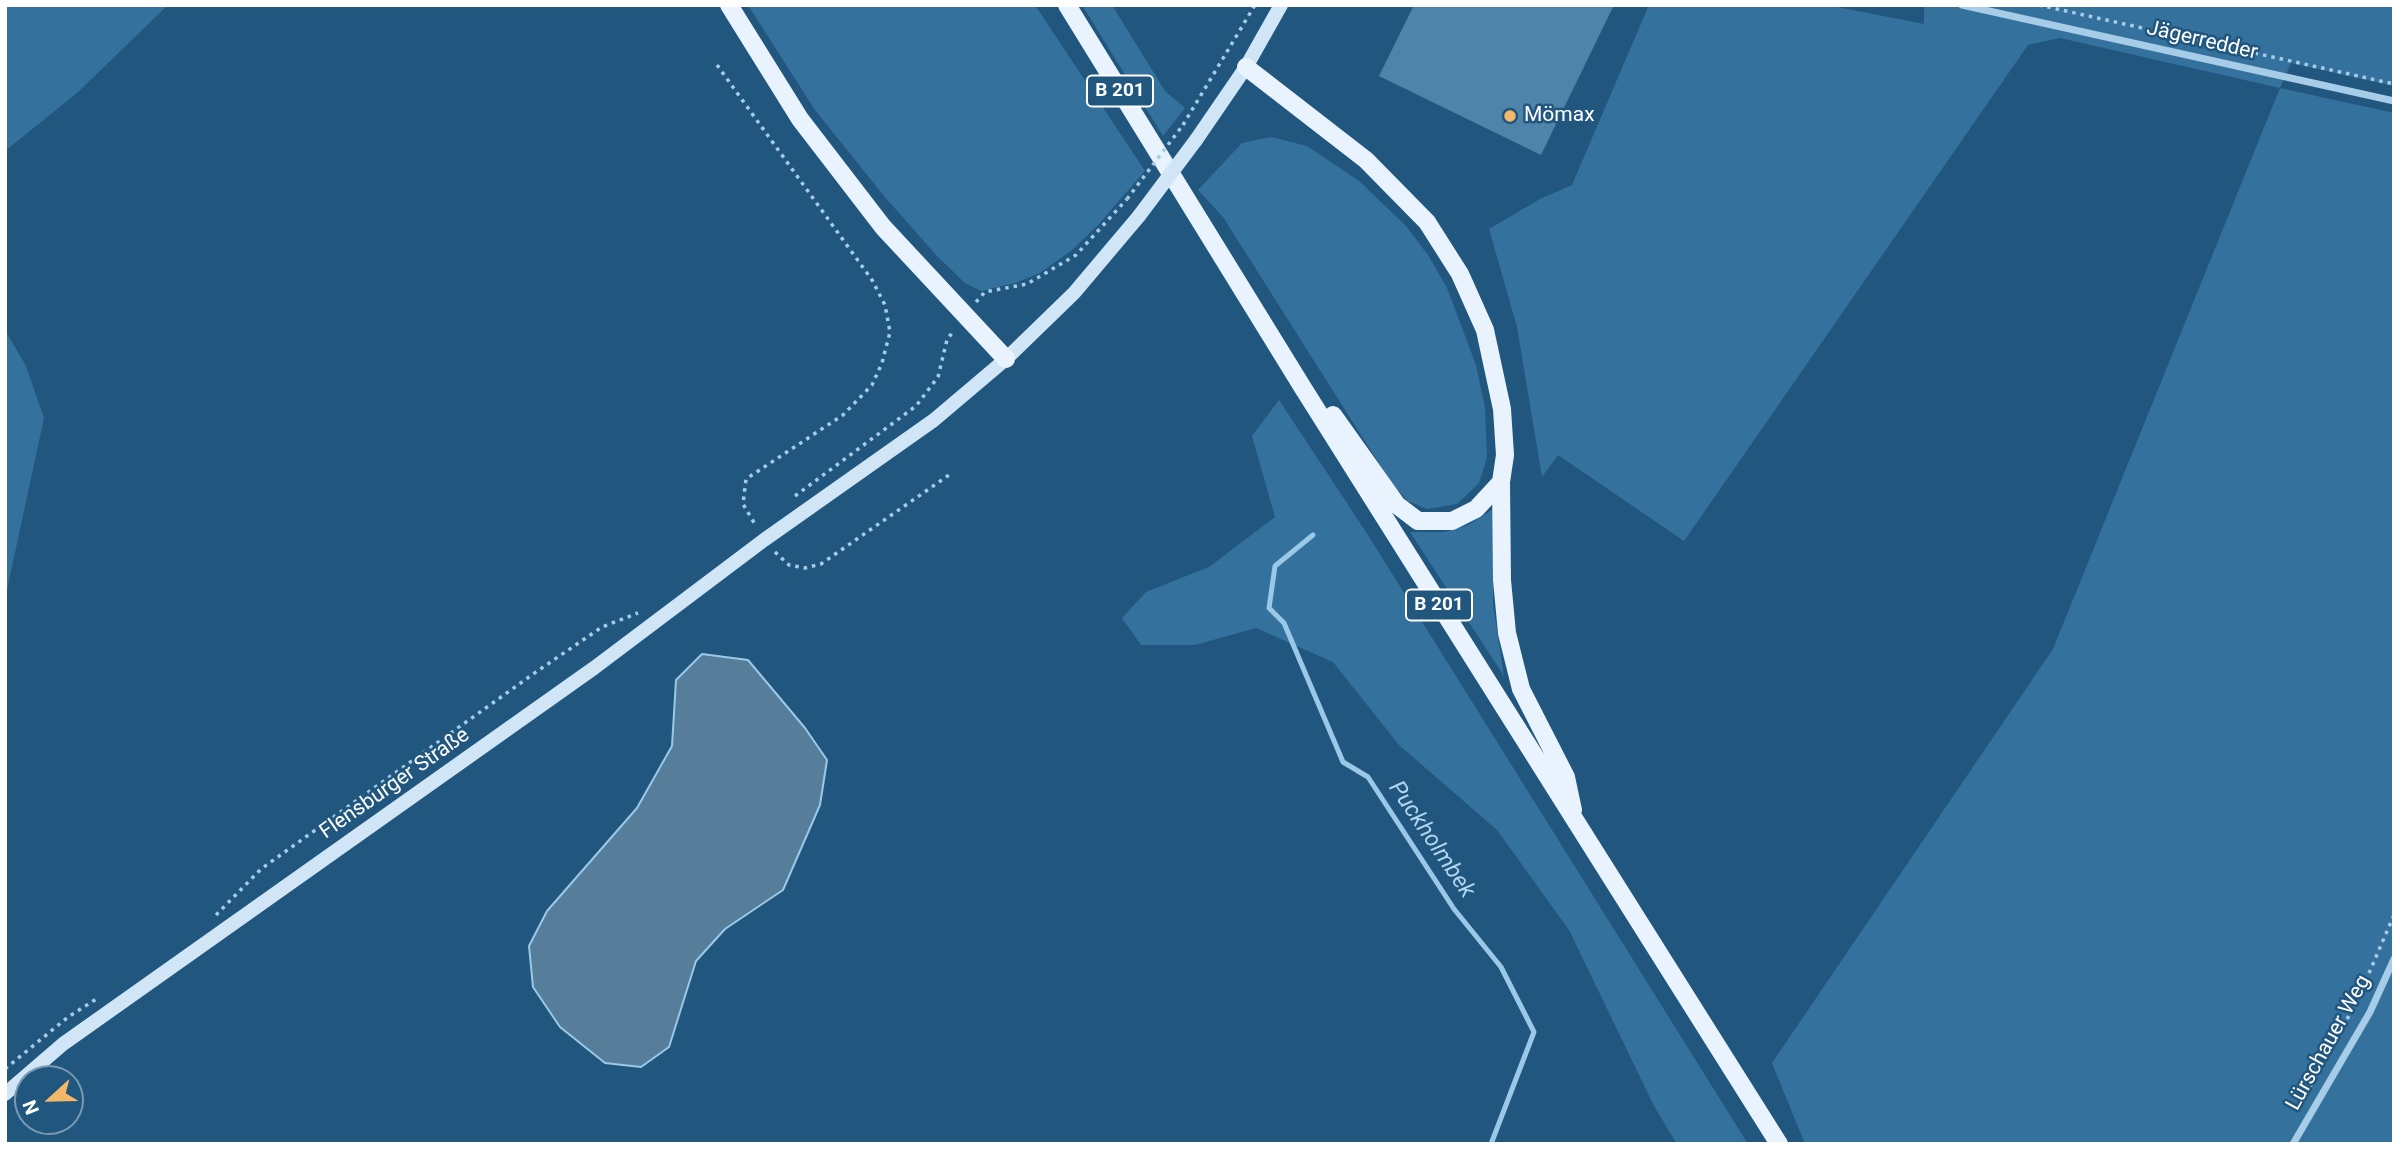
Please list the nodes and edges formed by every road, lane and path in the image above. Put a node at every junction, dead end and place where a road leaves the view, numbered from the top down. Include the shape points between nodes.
1 (729, 5) edge
2 (1067, 5) edge
3 (1255, 5) edge
4 (1281, 5) edge
5 (1962, 5) edge
6 (2039, 5) edge
7 (717, 65) dead end
8 (1246, 67) junction
9 (2394, 83) edge
10 (2394, 101) edge
11 (965, 314) junction
12 (1006, 359) junction
13 (1303, 388) junction
14 (949, 475) dead end
15 (1501, 482) junction
16 (788, 502) dead end
17 (766, 518) dead end
18 (756, 526) junction
19 (746, 534) dead end
20 (764, 540) junction
21 (644, 611) dead end
22 (1575, 823) junction
23 (2394, 915) edge
24 (206, 921) dead end
25 (2394, 959) edge
26 (108, 992) dead end
27 (5, 1069) edge
28 (5, 1094) edge
29 (2298, 1108) dead end
30 (1779, 1144) edge
31 (2293, 1144) edge

1 - 11 main road via 800,118 866,205
2 - 13 main road, B 201
3 - 11 path, bridge via 1183,125 1127,199 1076,255 1027,284 985,292
4 - 8 street
5 - 10 street, Jägerredder
6 - 9 path
7 - 18 path via 872,280 885,304 890,332 872,385 843,415 746,479 743,504
8 - 12 street, Flensburger Straße, bridge via 1139,216 1074,293
8 - 15 main road via 1366,160 1427,222 1460,274 1485,330 1502,409 1505,455
11 - 12 main road
11 - 16 path via 947,340 938,377 915,406
12 - 20 street, Flensburger Straße via 933,420
13 - 15 main road via 1327,407 1397,505 1418,520 1452,521 1476,509
13 - 22 main road, B 201
14 - 20 path via 821,564 789,565
15 - 22 main road via 1507,633 1521,689 1566,776
17 - 18 path
18 - 19 path
18 - 20 path
20 - 28 street, Flensburger Straße via 594,668 63,1044
21 - 24 path via 602,627 514,688 261,869
22 - 30 main road, B 201
23 - 29 path via 2357,1001
25 - 31 street, Lürschauer Weg via 2370,1012
26 - 27 path via 68,1017

